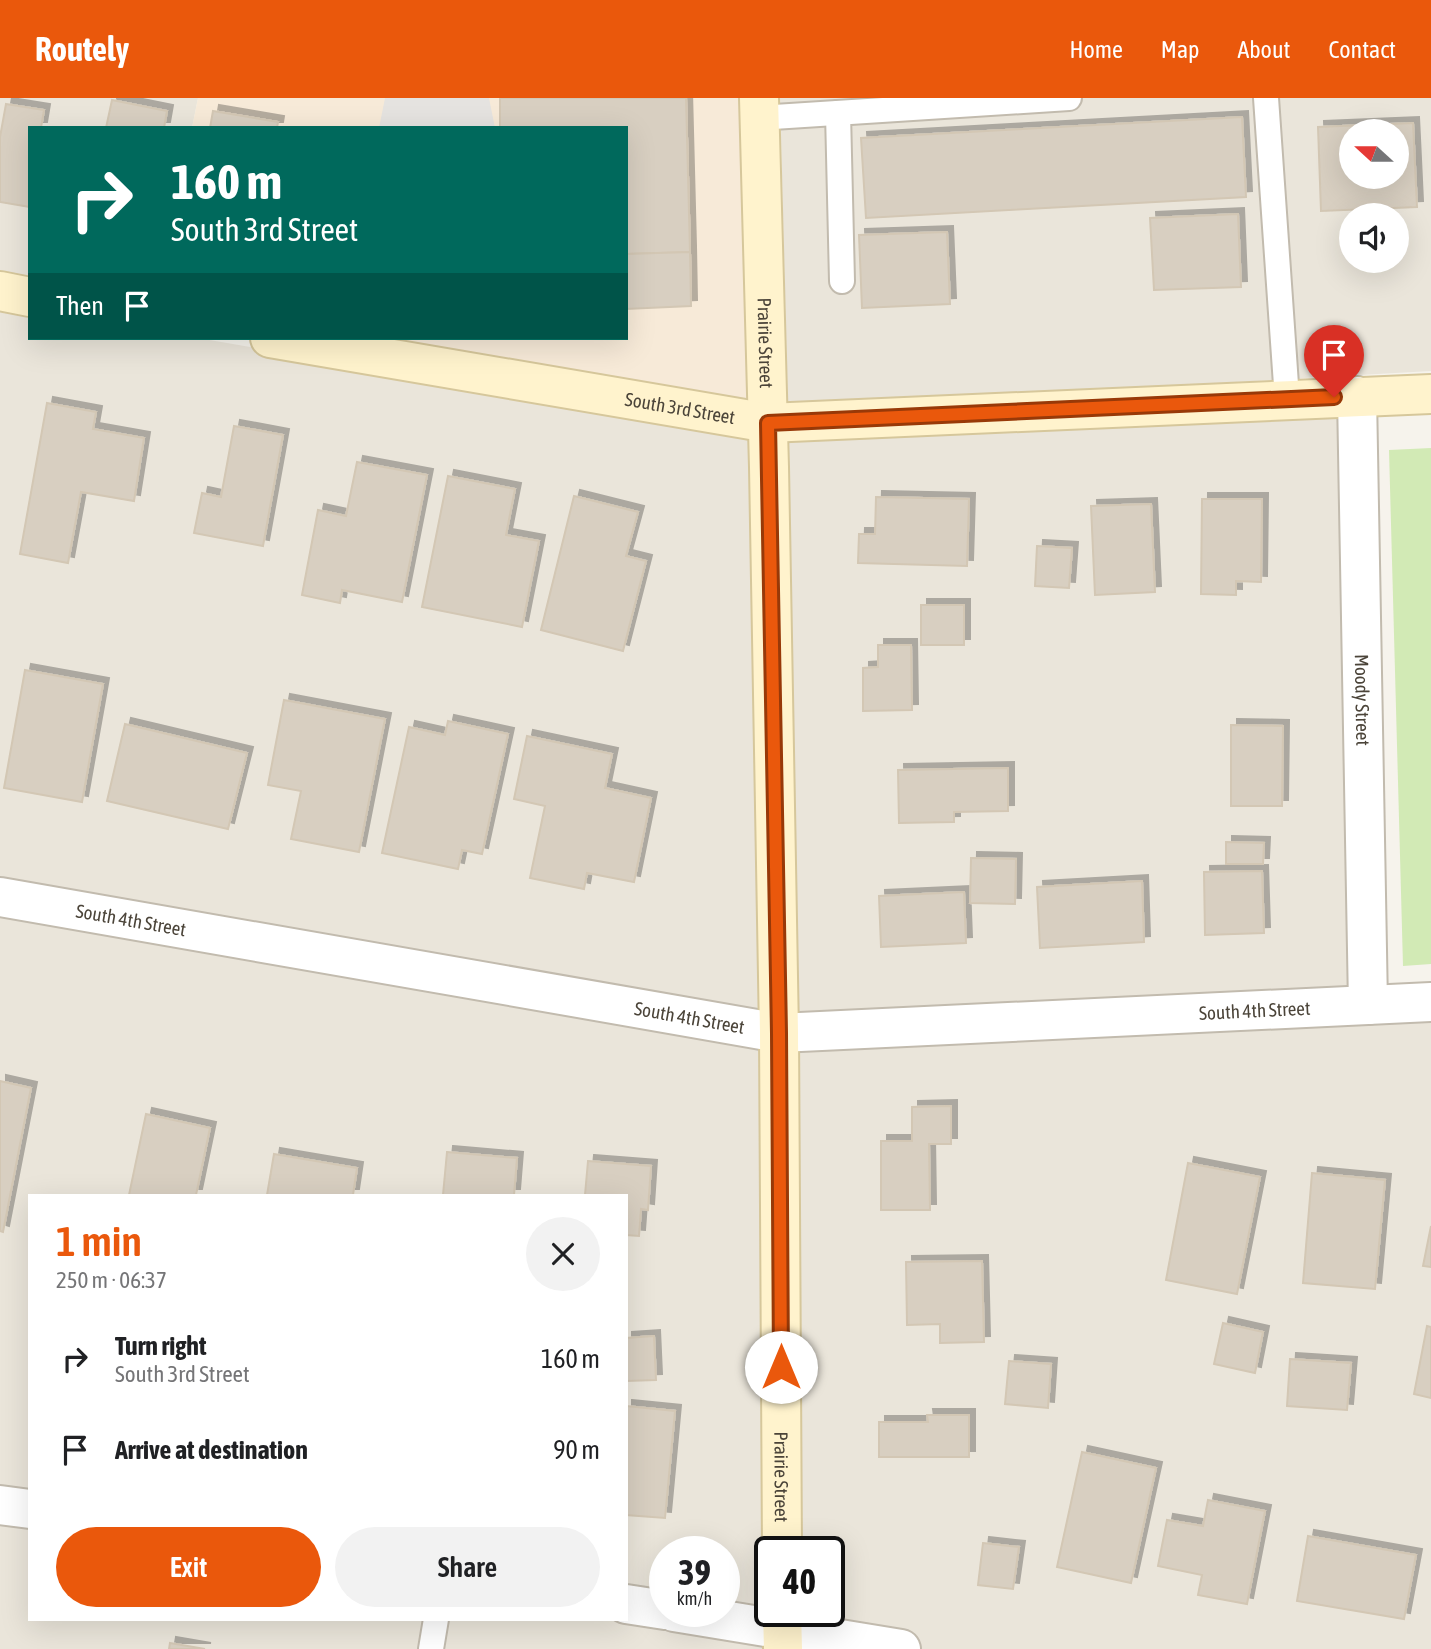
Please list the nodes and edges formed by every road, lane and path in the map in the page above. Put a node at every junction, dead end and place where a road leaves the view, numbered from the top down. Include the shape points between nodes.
1 (1069, 98) edge
2 (1266, 98) edge
3 (759, 108) edge
4 (838, 113) junction
5 (842, 281) dead end
6 (0, 291) edge
7 (28, 297) edge
8 (282, 340) edge
9 (1431, 394) edge
10 (1357, 396) junction
11 (1287, 399) junction
12 (768, 423) junction
13 (0, 897) edge
14 (1431, 1002) edge
15 (1368, 1005) junction
16 (779, 1033) junction
17 (0, 1505) edge
18 (28, 1509) edge
19 (782, 1536) edge
20 (628, 1604) edge
21 (649, 1608) edge
22 (436, 1621) edge
23 (740, 1623) edge
24 (783, 1630) edge
25 (431, 1649) edge
26 (901, 1649) edge

1 - 4 lane
2 - 11 lane
3 - 4 lane
3 - 12 street, Prairie Street
4 - 5 lane
6 - 7 street
8 - 12 street, South 3rd Street
9 - 10 street, South 3rd Street
10 - 11 street, South 3rd Street
10 - 15 street, Moody Street
11 - 12 street, South 3rd Street
12 - 16 street, Prairie Street
13 - 16 street, South 4th Street
14 - 15 street, South 4th Street
15 - 16 street, South 4th Street
16 - 19 street, Prairie Street
17 - 18 street
20 - 21 street
22 - 25 lane
23 - 24 street
24 - 26 street

